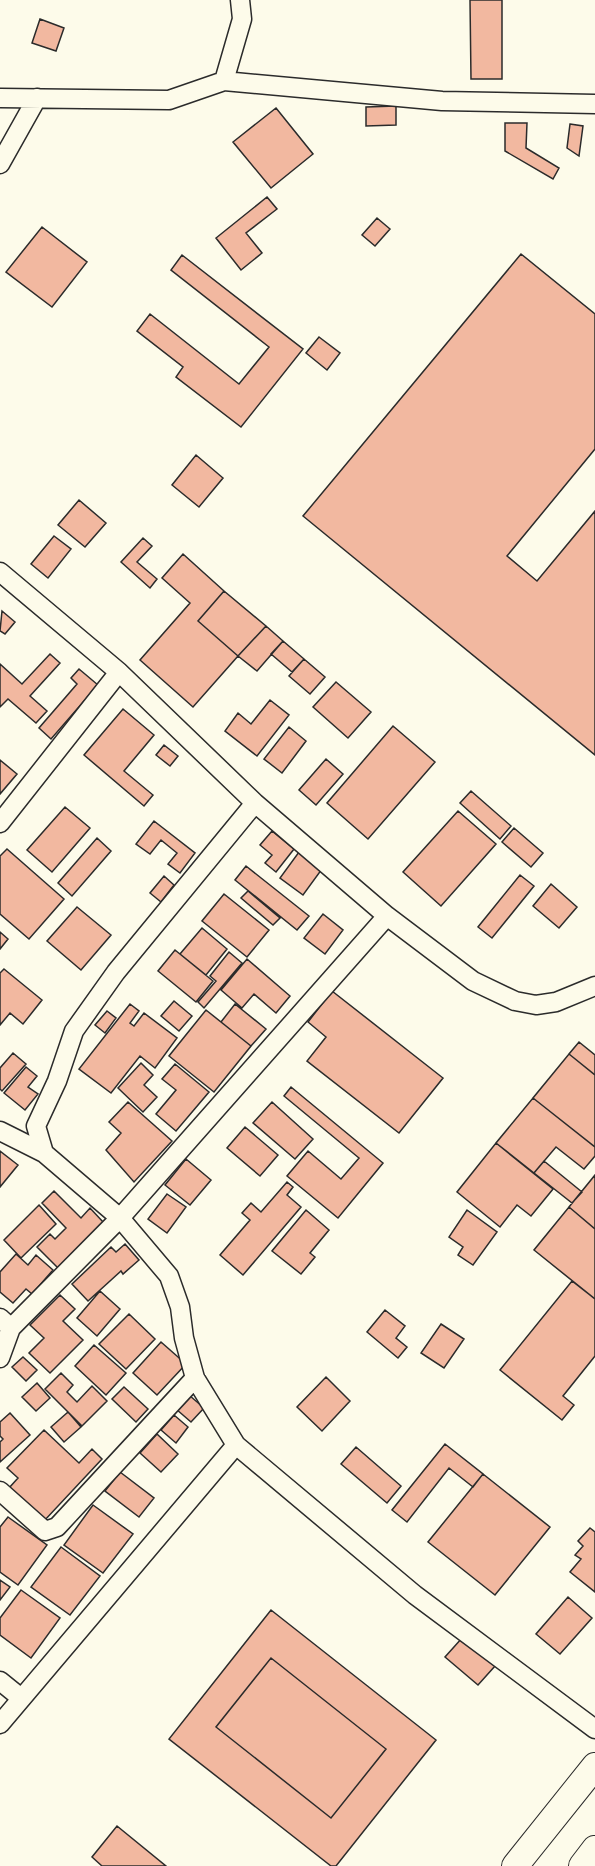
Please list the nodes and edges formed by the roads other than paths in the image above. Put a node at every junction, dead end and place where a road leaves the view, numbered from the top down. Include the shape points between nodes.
1 (240, 0) edge
2 (224, 81) junction
3 (0, 98) edge
4 (37, 98) junction
5 (595, 104) edge
6 (0, 164) edge
7 (0, 572) edge
8 (119, 672) junction
9 (255, 803) junction
10 (0, 823) edge
11 (387, 916) junction
12 (595, 986) edge
13 (0, 1131) edge
14 (44, 1153) junction
15 (120, 1218) junction
16 (6, 1323) edge
17 (0, 1358) edge
18 (195, 1378) junction
19 (236, 1444) junction
20 (0, 1491) edge
21 (0, 1681) edge
22 (21, 1698) junction
23 (0, 1724) edge
24 (595, 1729) edge
25 (595, 1766) edge
26 (595, 1849) edge
27 (515, 1866) edge
28 (582, 1866) edge

1 - 2 street via 242,19
2 - 4 street via 169,100
2 - 5 street via 442,101
3 - 4 street
4 - 6 street
7 - 8 street
8 - 9 street
8 - 10 street
9 - 11 street
9 - 14 street via 116,972 74,1031 36,1126
11 - 12 street via 474,981 515,1001 536,1005 556,1002
11 - 15 street
13 - 14 street
14 - 15 street
15 - 16 street
15 - 18 street via 169,1276 180,1307
16 - 17 street
18 - 19 street
18 - 20 street via 57,1527 45,1531
19 - 22 street
19 - 24 street via 416,1595
21 - 22 street
22 - 23 street
25 - 27 street
26 - 28 street

